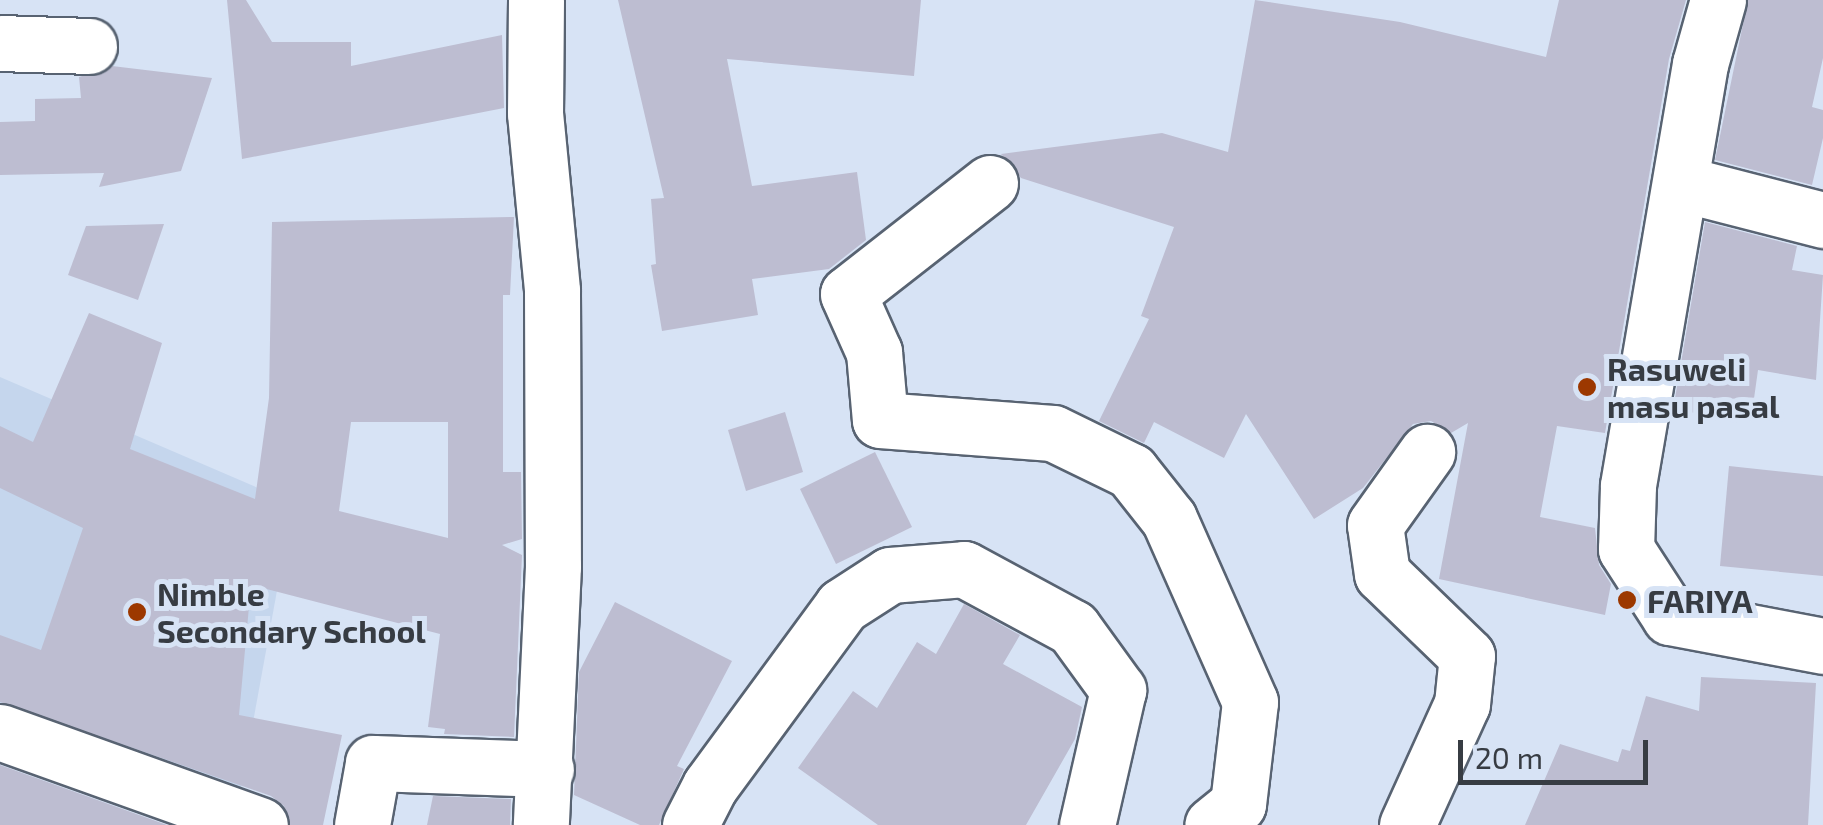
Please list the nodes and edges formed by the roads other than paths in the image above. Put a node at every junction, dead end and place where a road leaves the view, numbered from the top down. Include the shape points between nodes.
1 (536, 0) edge
2 (1718, 0) edge
3 (0, 43) edge
4 (89, 46) dead end
5 (990, 183) dead end
6 (1683, 184) junction
7 (1823, 220) edge
8 (1427, 452) dead end
9 (1823, 646) edge
10 (0, 732) edge
11 (546, 769) junction
12 (260, 825) edge
13 (362, 825) edge
14 (541, 825) edge
15 (690, 825) edge
16 (1087, 825) edge
17 (1212, 825) edge
18 (1407, 825) edge

1 - 11 street via 535,112 552,291
2 - 6 street via 1700,64
3 - 4 street
5 - 17 street via 848,294 874,352 880,420 1053,433 1132,471 1169,519 1250,702 1238,804
6 - 7 street
6 - 9 street via 1628,486 1626,550 1670,617
8 - 18 street via 1375,525 1382,574 1467,656 1462,704
10 - 12 street
11 - 13 street via 373,763
11 - 14 street
15 - 16 street via 710,786 842,606 890,575 964,570 1072,628 1118,690

